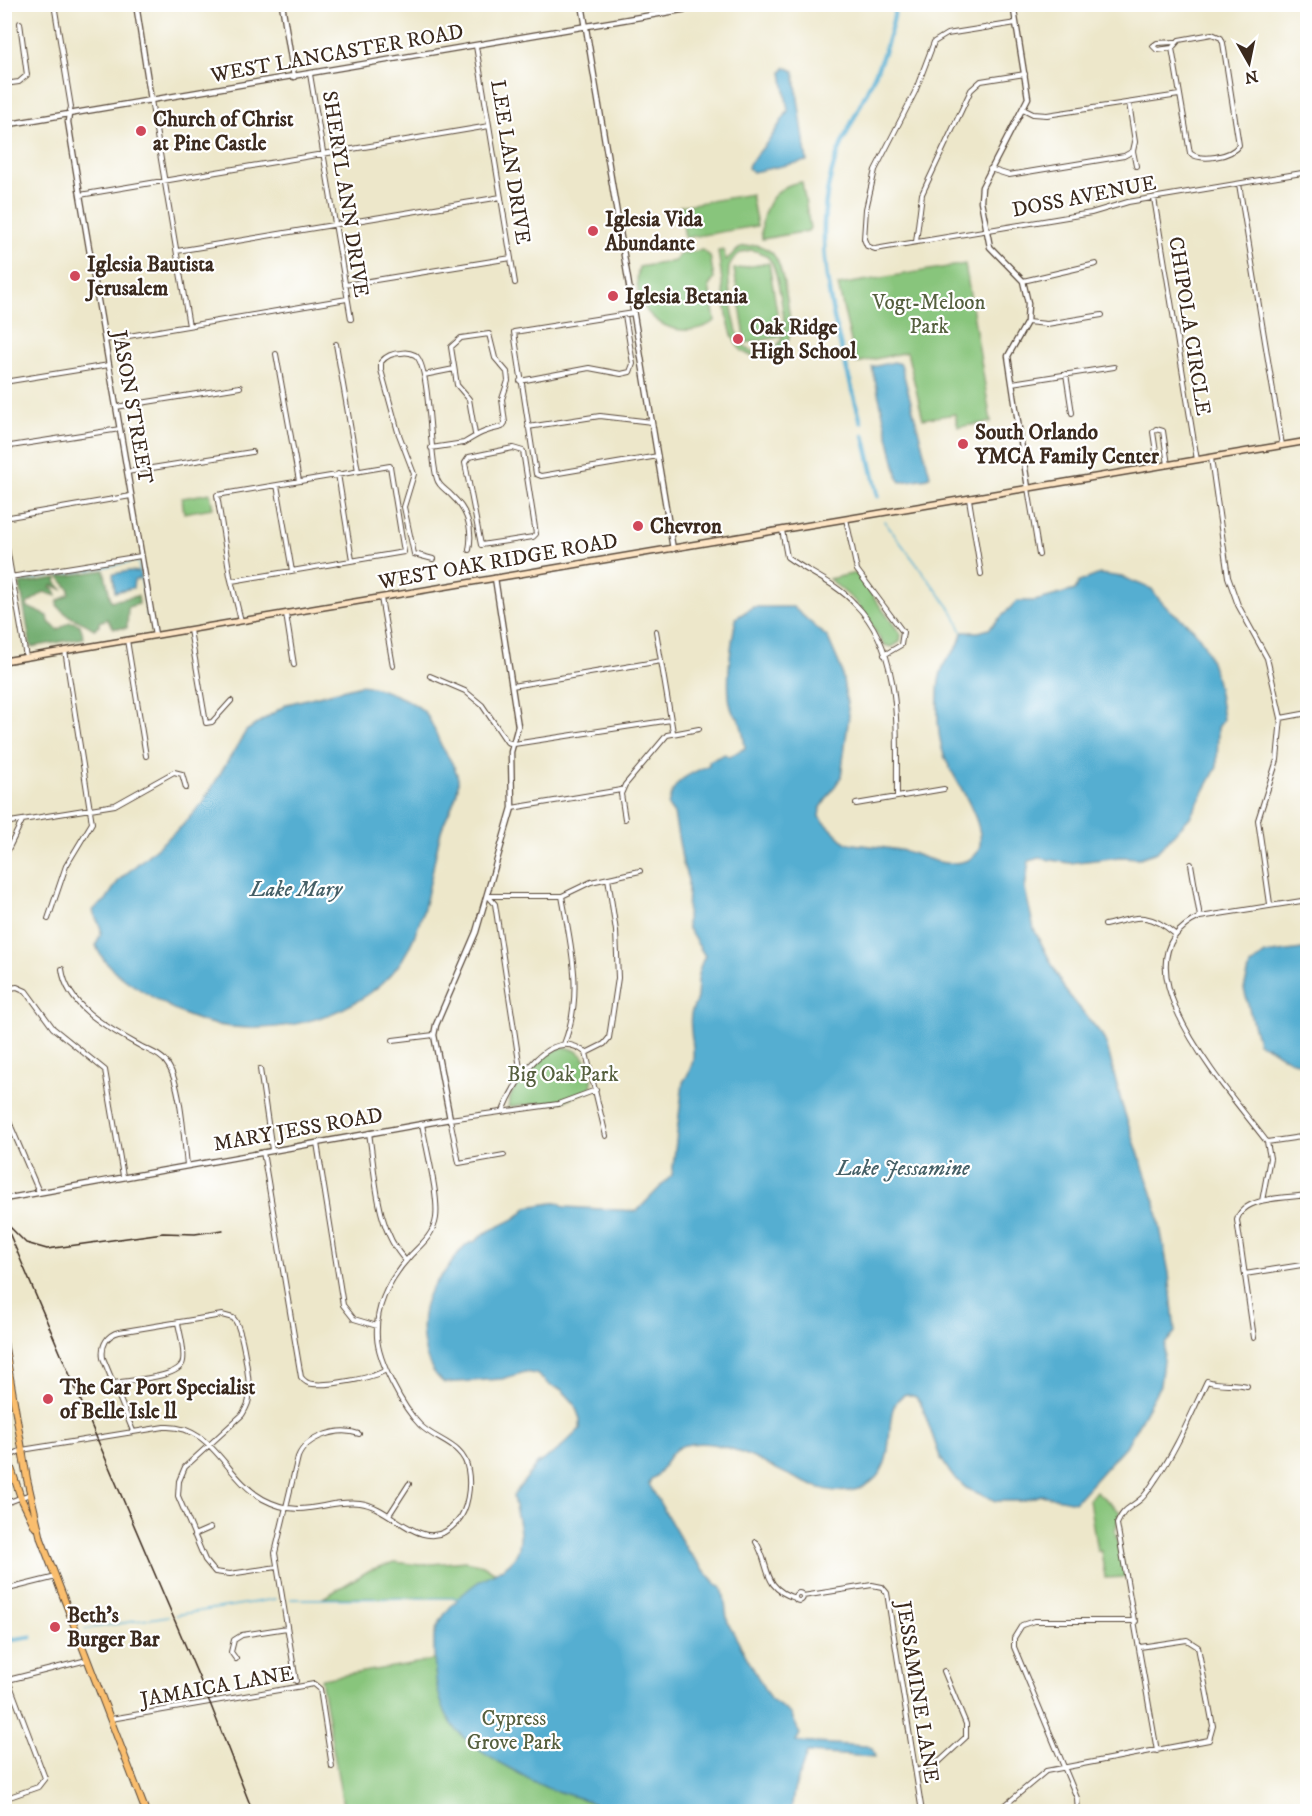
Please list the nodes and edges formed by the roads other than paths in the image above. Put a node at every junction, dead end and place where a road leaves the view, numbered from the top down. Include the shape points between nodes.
1 (54, 4) edge
2 (136, 4) edge
3 (282, 4) edge
4 (582, 4) edge
5 (717, 4) edge
6 (1013, 4) edge
7 (20, 23) dead end
8 (1016, 23) junction
9 (586, 28) junction
10 (1175, 42) junction
11 (476, 46) junction
12 (1172, 48) junction
13 (310, 74) junction
14 (1025, 74) junction
15 (294, 77) junction
16 (4, 84) edge
17 (1179, 94) junction
18 (151, 100) junction
19 (1129, 103) junction
20 (1023, 109) junction
21 (69, 114) junction
22 (4, 125) edge
23 (489, 126) junction
24 (1133, 151) junction
25 (323, 154) junction
26 (1136, 166) dead end
27 (990, 169) junction
28 (1308, 172) edge
29 (165, 180) junction
30 (1239, 184) junction
31 (80, 195) junction
32 (501, 197) junction
33 (1154, 198) junction
34 (335, 225) junction
35 (986, 230) junction
36 (916, 242) junction
37 (177, 251) junction
38 (511, 258) junction
39 (1096, 264) dead end
40 (1023, 280) junction
41 (515, 283) dead end
42 (345, 285) junction
43 (347, 299) junction
44 (634, 314) junction
45 (625, 315) junction
46 (1102, 315) dead end
47 (351, 319) dead end
48 (1027, 322) junction
49 (189, 326) junction
50 (105, 340) junction
51 (336, 344) dead end
52 (276, 354) dead end
53 (109, 365) junction
54 (1113, 367) dead end
55 (454, 369) junction
56 (1066, 374) junction
57 (424, 375) junction
58 (520, 381) junction
59 (4, 382) edge
60 (1012, 383) junction
61 (240, 387) dead end
62 (116, 407) junction
63 (1072, 413) dead end
64 (652, 422) junction
65 (528, 427) junction
66 (120, 429) junction
67 (475, 434) junction
68 (1307, 441) edge
69 (1282, 445) junction
70 (4, 447) edge
71 (431, 448) junction
72 (1308, 448) edge
73 (494, 451) joint
74 (252, 452) dead end
75 (657, 456) junction
76 (1211, 458) junction
77 (1197, 460) junction
78 (1168, 465) junction
79 (1158, 466) junction
80 (358, 471) junction
81 (128, 472) junction
82 (338, 474) junction
83 (298, 481) junction
84 (277, 485) junction
85 (1028, 488) junction
86 (131, 496) junction
87 (969, 499) junction
88 (4, 518) edge
89 (846, 519) junction
90 (4, 531) edge
91 (782, 531) junction
92 (469, 549) dead end
93 (672, 549) junction
94 (1039, 555) dead end
95 (141, 556) junction
96 (434, 559) dead end
97 (352, 560) junction
98 (292, 571) junction
99 (981, 574) dead end
100 (13, 577) junction
101 (4, 578) edge
102 (495, 578) junction
103 (232, 580) junction
104 (381, 598) junction
105 (286, 614) junction
106 (241, 621) junction
107 (190, 630) junction
108 (656, 631) dead end
109 (155, 635) junction
110 (127, 640) junction
111 (65, 650) junction
112 (884, 655) junction
113 (26, 657) junction
114 (4, 661) edge
115 (661, 661) junction
116 (294, 665) dead end
117 (393, 666) dead end
118 (430, 676) dead end
119 (512, 686) junction
120 (231, 701) dead end
121 (1308, 713) edge
122 (1281, 718) junction
123 (670, 720) junction
124 (699, 729) dead end
125 (673, 732) junction
126 (514, 744) junction
127 (146, 756) dead end
128 (186, 788) dead end
129 (944, 789) dead end
130 (621, 790) junction
131 (897, 796) junction
132 (856, 804) dead end
133 (91, 808) junction
134 (512, 808) junction
135 (625, 819) dead end
136 (22, 820) junction
137 (4, 823) edge
138 (4, 858) edge
139 (1191, 864) dead end
140 (640, 871) dead end
141 (608, 878) junction
142 (488, 896) junction
143 (562, 896) junction
144 (1308, 900) edge
145 (1270, 904) junction
146 (1200, 917) junction
147 (48, 919) dead end
148 (1105, 925) dead end
149 (1175, 934) junction
150 (62, 969) dead end
151 (4, 989) edge
152 (434, 1035) junction
153 (393, 1040) dead end
154 (564, 1044) junction
155 (586, 1053) junction
156 (260, 1068) dead end
157 (521, 1075) junction
158 (596, 1090) junction
159 (4, 1110) edge
160 (503, 1111) junction
161 (450, 1119) junction
162 (422, 1124) junction
163 (369, 1133) junction
164 (606, 1136) dead end
165 (1308, 1136) edge
166 (1267, 1142) junction
167 (317, 1143) junction
168 (272, 1150) junction
169 (263, 1152) junction
170 (504, 1155) dead end
171 (187, 1165) junction
172 (123, 1176) junction
173 (39, 1192) junction
174 (1308, 1195) edge
175 (4, 1198) edge
176 (1262, 1201) junction
177 (406, 1261) junction
178 (1308, 1264) edge
179 (1245, 1274) junction
180 (178, 1323) junction
181 (377, 1326) junction
182 (1254, 1338) dead end
183 (4, 1342) edge
184 (386, 1370) junction
185 (114, 1383) junction
186 (1247, 1386) dead end
187 (13, 1395) junction
188 (4, 1396) edge
189 (133, 1432) junction
190 (358, 1434) dead end
191 (210, 1445) junction
192 (4, 1447) edge
193 (22, 1450) junction
194 (7, 1458) edge
195 (409, 1484) dead end
196 (31, 1494) junction
197 (21, 1498) junction
198 (4, 1504) edge
199 (285, 1508) junction
200 (388, 1515) junction
201 (210, 1528) dead end
202 (194, 1535) junction
203 (41, 1539) junction
204 (756, 1542) dead end
205 (277, 1567) junction
206 (56, 1577) junction
207 (4, 1590) edge
208 (1136, 1621) junction
209 (287, 1628) junction
210 (1140, 1647) junction
211 (236, 1659) dead end
212 (88, 1660) junction
213 (944, 1671) dead end
214 (6, 1680) edge
215 (296, 1681) dead end
216 (110, 1719) junction
217 (1157, 1751) junction
218 (332, 1767) dead end
219 (1065, 1767) junction
220 (916, 1771) junction
221 (4, 1799) edge
222 (146, 1812) edge
223 (922, 1812) edge
224 (997, 1812) edge
225 (1078, 1812) edge

1 - 21 street
2 - 18 street
3 - 15 street, SHERYL ANN DRIVE
4 - 9 street
5 - 9 street, WEST LANCASTER ROAD
6 - 8 street
7 - 16 street via 28,72 23,80
8 - 14 street
8 - 36 street, DOSS AVENUE via 947,34 934,42 915,92 875,170 866,209 867,246 875,249
9 - 11 street, WEST LANCASTER ROAD
9 - 44 street
10 - 12 street
10 - 12 street via 1153,46 1157,50
10 - 17 street via 1212,34 1221,38 1239,145 1230,153 1200,158 1190,153
11 - 13 street, WEST LANCASTER ROAD
11 - 23 street, LEE LAN DRIVE
12 - 17 street
13 - 15 street, WEST LANCASTER ROAD
13 - 25 street, SHERYL ANN DRIVE
14 - 20 street via 1028,98
14 - 36 street via 981,81 970,90 922,194
15 - 18 street, WEST LANCASTER ROAD
17 - 19 street
18 - 21 street, WEST LANCASTER ROAD
18 - 29 street
19 - 20 street via 1047,115
19 - 24 street
20 - 27 street
21 - 22 street, WEST LANCASTER ROAD
21 - 31 street, JASON STREET
23 - 25 street
23 - 32 street, LEE LAN DRIVE
24 - 26 street
24 - 27 street via 1124,156 1009,175
25 - 29 street
25 - 34 street, SHERYL ANN DRIVE
27 - 35 street via 982,187
28 - 30 street, DOSS AVENUE
29 - 31 street
29 - 37 street
30 - 33 street, DOSS AVENUE
30 - 69 street
31 - 50 street, JASON STREET
32 - 34 street
32 - 38 street, LEE LAN DRIVE
33 - 35 street, DOSS AVENUE
33 - 77 street, CHIPOLA CIRCLE
34 - 37 street
34 - 42 street, SHERYL ANN DRIVE
35 - 36 street, DOSS AVENUE
35 - 40 street via 990,247
37 - 49 street
38 - 41 street, LEE LAN DRIVE
38 - 42 street
39 - 40 street
40 - 48 street
42 - 43 street, SHERYL ANN DRIVE
43 - 47 street, SHERYL ANN DRIVE
43 - 49 street
44 - 45 street
44 - 64 street
45 - 58 street via 514,332
45 - 58 street via 633,364 630,372 589,368
46 - 48 street via 1047,324
48 - 60 street via 1008,356
49 - 50 street
50 - 53 street, JASON STREET
51 - 80 street
52 - 83 street
53 - 59 street
53 - 62 street, JASON STREET
54 - 56 street
55 - 57 street
55 - 67 street via 457,385 469,399
55 - 67 street via 451,347 455,342 489,334 495,358 507,372 502,399 505,423 502,428
56 - 60 street
56 - 63 street
57 - 71 street
57 - 96 street via 415,355 403,352 381,363 393,415 414,474 404,507 414,554
58 - 65 street
60 - 85 street
61 - 62 street
62 - 66 street, JASON STREET
64 - 65 street via 600,416
64 - 75 street
65 - 75 street via 536,474 541,476
66 - 70 street
66 - 81 street, JASON STREET
67 - 71 street via 464,443
68 - 69 main road, WEST OAK RIDGE ROAD
68 - 72 street
69 - 76 main road, WEST OAK RIDGE ROAD
71 - 92 street via 438,483 465,510 471,538
73 - 73 street via 469,457 465,463 479,542 483,545 536,534 523,451 513,447
74 - 81 street
75 - 93 street
76 - 77 main road, WEST OAK RIDGE ROAD
76 - 122 street via 1230,584 1267,658
77 - 78 main road, WEST OAK RIDGE ROAD
78 - 79 main road, WEST OAK RIDGE ROAD
78 - 79 street via 1163,431 1156,429 1153,435
79 - 85 main road, WEST OAK RIDGE ROAD
80 - 82 street
80 - 97 street via 390,466 404,552
81 - 86 street, JASON STREET
82 - 83 street
82 - 97 street
83 - 84 street
84 - 98 street
84 - 103 street via 217,495
85 - 87 main road, WEST OAK RIDGE ROAD
85 - 94 street
86 - 88 street
86 - 95 street, JASON STREET
87 - 89 main road, WEST OAK RIDGE ROAD
87 - 99 street
89 - 91 main road, WEST OAK RIDGE ROAD
89 - 112 street via 857,570 903,632 901,645
90 - 100 street
91 - 93 main road, WEST OAK RIDGE ROAD
91 - 112 street via 787,557 856,604
93 - 102 main road, WEST OAK RIDGE ROAD
95 - 100 street
95 - 109 street, JASON STREET
97 - 98 street
98 - 103 street
100 - 101 street
100 - 113 street
102 - 104 main road, WEST OAK RIDGE ROAD
102 - 119 street
103 - 106 street
104 - 105 main road, WEST OAK RIDGE ROAD
104 - 117 street
105 - 106 main road, WEST OAK RIDGE ROAD
105 - 116 street
106 - 107 main road, WEST OAK RIDGE ROAD
107 - 109 main road, WEST OAK RIDGE ROAD
107 - 120 street via 206,723 212,722
108 - 115 street
109 - 110 main road, WEST OAK RIDGE ROAD
110 - 111 main road, WEST OAK RIDGE ROAD
110 - 127 street
111 - 113 main road, WEST OAK RIDGE ROAD
111 - 133 street
112 - 131 street via 895,699
113 - 114 main road, WEST OAK RIDGE ROAD
115 - 119 street
115 - 123 street
118 - 126 street via 465,691 482,705 507,742
119 - 126 street via 518,726
121 - 122 street
122 - 145 street via 1276,760 1258,820
123 - 125 street
123 - 126 street
124 - 125 street
125 - 130 street
126 - 134 street
128 - 133 street via 182,774 174,772 115,805
129 - 131 street
130 - 134 street
130 - 135 street
131 - 132 street
133 - 136 street
133 - 147 street via 92,824 66,866
134 - 142 street
136 - 137 street
136 - 138 street
139 - 146 street
140 - 141 street
141 - 143 street
141 - 155 street via 618,978 609,1038
142 - 143 street
142 - 152 street
142 - 157 street via 495,904
143 - 154 street via 576,978 572,1024
144 - 145 street
145 - 146 street
146 - 149 street
148 - 149 street via 1148,918 1159,920
149 - 166 street via 1167,964 1175,1011 1187,1035
150 - 171 street via 68,988 88,1011 167,1063 175,1082
151 - 172 street via 17,987 26,991 53,1028 105,1070
152 - 153 street
152 - 161 street
154 - 155 street
154 - 157 street via 543,1054
155 - 158 street
156 - 168 street
157 - 160 street
158 - 160 street, MARY JESS ROAD via 558,1104
158 - 164 street
159 - 173 street
160 - 161 street, MARY JESS ROAD
161 - 162 street, MARY JESS ROAD
161 - 170 street via 459,1163
162 - 163 street, MARY JESS ROAD
162 - 177 street via 436,1219 428,1236
163 - 167 street, MARY JESS ROAD
163 - 177 street via 385,1230 394,1249
165 - 166 street
166 - 176 street via 1270,1158
167 - 168 street, MARY JESS ROAD
167 - 181 street via 343,1305 354,1319
168 - 169 street, MARY JESS ROAD
169 - 171 street, MARY JESS ROAD
169 - 184 street via 299,1373 305,1382 315,1384
171 - 172 street, MARY JESS ROAD
172 - 173 street, MARY JESS ROAD
173 - 175 street, MARY JESS ROAD
174 - 176 street
176 - 179 street via 1245,1207 1237,1220
177 - 181 street via 387,1287
178 - 179 street
179 - 182 street
180 - 185 street via 181,1368 171,1374
180 - 185 street via 109,1336 102,1352
180 - 191 street via 222,1315 233,1318 238,1325 249,1399 242,1415
181 - 184 street via 378,1349
183 - 187 main road
184 - 200 street via 420,1426 464,1457 468,1477 465,1509 458,1522 445,1531 421,1534
185 - 189 street
186 - 208 street via 1207,1381 1157,1478 1142,1498 1121,1515 1117,1534
187 - 188 street
187 - 193 main road
189 - 191 street via 183,1427 198,1433
189 - 193 street
190 - 199 street via 326,1435 306,1443 298,1457
191 - 199 street via 251,1490
191 - 202 street via 185,1467 179,1481 180,1503
192 - 194 main road
193 - 194 street
193 - 196 main road
194 - 197 main road
195 - 200 street
196 - 197 street
196 - 203 main road
197 - 198 street
197 - 203 main road
199 - 200 street via 307,1510 358,1503
199 - 205 street via 276,1544
201 - 202 street
202 - 205 street via 215,1572 230,1574
203 - 206 main road
204 - 220 street, JESSAMINE LANE via 774,1586 783,1594 795,1598 798,1593 803,1596 872,1585 882,1587
205 - 209 street
206 - 207 street
206 - 212 main road
208 - 210 street
208 - 219 street via 1034,1621 1017,1630 1014,1647
209 - 211 street via 242,1635 234,1640 231,1652
209 - 215 street
210 - 217 street
210 - 217 street via 1186,1640 1198,1647 1213,1726 1209,1740 1202,1744
212 - 214 street
212 - 216 main road
213 - 220 street via 966,1724 966,1737 940,1761
214 - 221 street via 45,1778 38,1787
216 - 218 street, JAMAICA LANE via 314,1684 320,1689
216 - 222 main road
217 - 219 street
219 - 224 street via 1037,1776
219 - 225 street
220 - 223 street, JESSAMINE LANE

